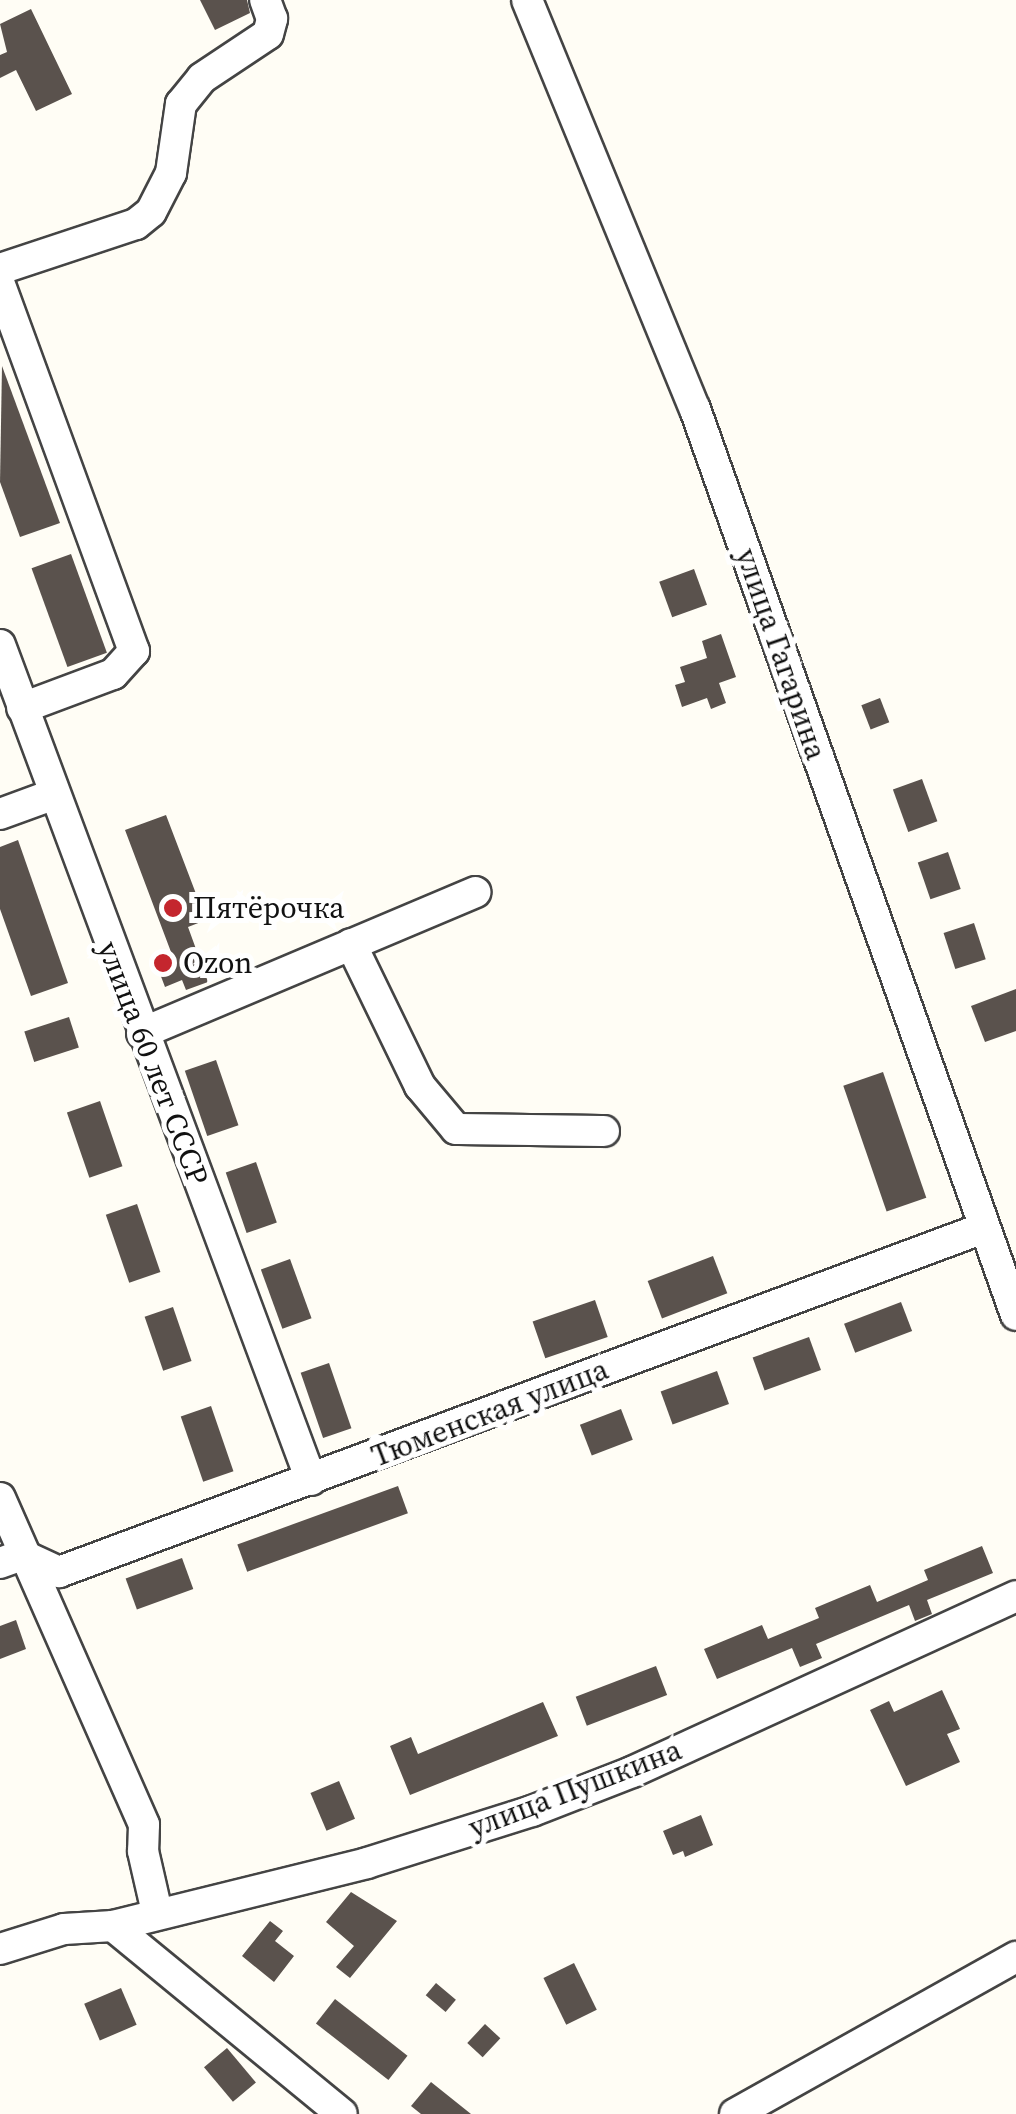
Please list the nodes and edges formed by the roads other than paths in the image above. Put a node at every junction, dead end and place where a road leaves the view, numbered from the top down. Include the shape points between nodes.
1 (266, 0) edge
2 (527, 0) edge
3 (0, 269) edge
4 (0, 285) edge
5 (0, 645) edge
6 (22, 708) junction
7 (52, 794) junction
8 (0, 814) edge
9 (474, 892) dead end
10 (351, 944) junction
11 (142, 1032) junction
12 (604, 1132) dead end
13 (981, 1229) junction
14 (1016, 1315) edge
15 (311, 1480) junction
16 (0, 1498) edge
17 (11, 1560) edge
18 (1016, 1596) edge
19 (156, 1912) junction
20 (113, 1926) junction
21 (0, 1949) edge
22 (1016, 1957) edge
23 (342, 2114) edge
24 (735, 2114) edge

1 - 3 street via 268,34 202,78 182,104 171,173 151,212 136,224
2 - 13 street, улица Гагарина via 695,409
4 - 6 street via 134,651 112,674
5 - 6 street, улица 60 лет СССР
6 - 7 street, улица 60 лет СССР
7 - 8 street
7 - 11 street, улица 60 лет СССР
9 - 10 street
10 - 11 street
10 - 12 street via 420,1086 456,1128
11 - 15 street, улица 60 лет СССР
13 - 14 street, улица Гагарина
13 - 15 street, Тюменская улица
15 - 17 street, Тюменская улица via 59,1572
16 - 17 street
17 - 19 street via 144,1826 142,1851
18 - 19 street, улица Пушкина via 532,1811 367,1863
19 - 20 street, улица Пушкина
20 - 21 street, улица Пушкина via 64,1929
20 - 23 street
22 - 24 street

